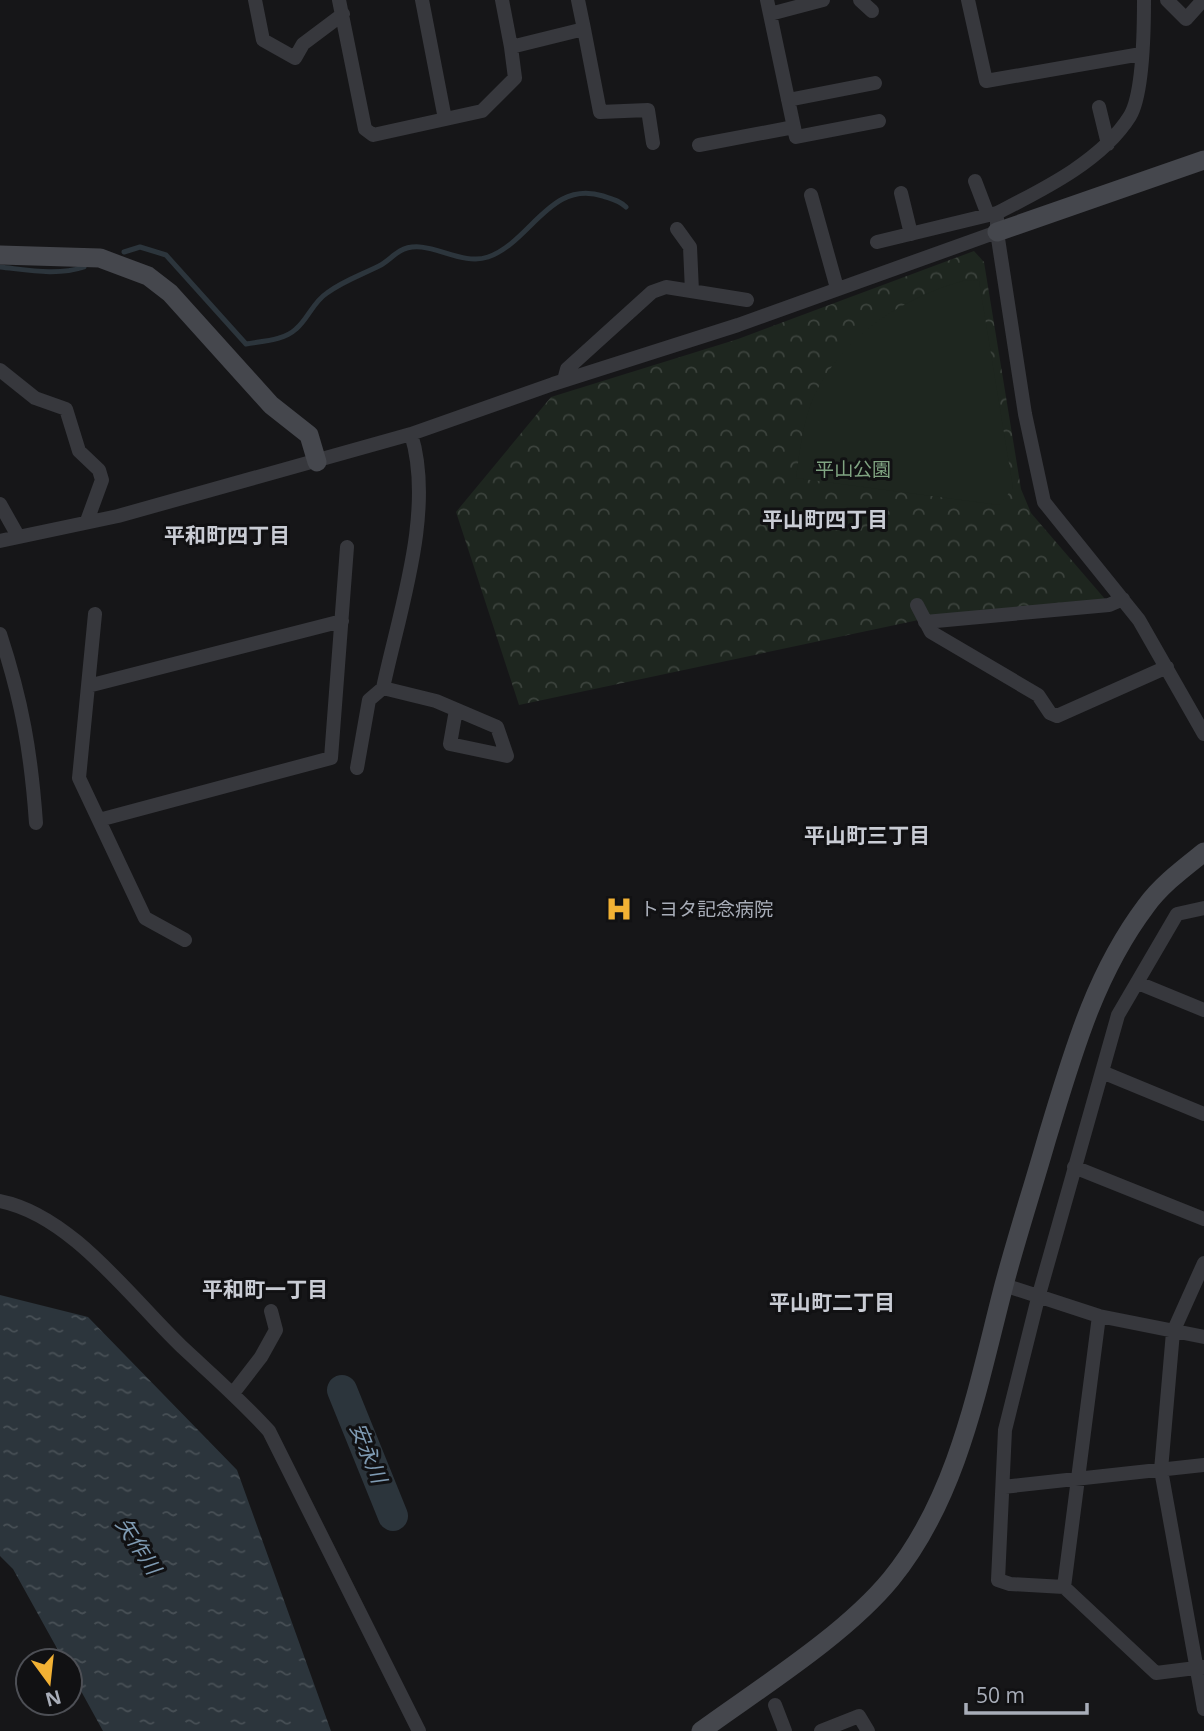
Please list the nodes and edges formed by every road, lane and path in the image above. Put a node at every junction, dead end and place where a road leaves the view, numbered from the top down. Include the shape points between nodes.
1 (255, 0) edge
2 (422, 0) edge
3 (502, 0) edge
4 (578, 0) edge
5 (823, 0) edge
6 (860, 0) edge
7 (968, 0) edge
8 (1144, 0) edge
9 (1167, 0) edge
10 (1203, 0) edge
11 (341, 7) edge
12 (768, 7) edge
13 (872, 11) dead end
14 (584, 29) junction
15 (511, 47) junction
16 (1141, 54) junction
17 (875, 83) dead end
18 (788, 100) junction
19 (1099, 107) dead end
20 (445, 119) junction
21 (879, 121) dead end
22 (794, 127) junction
23 (653, 143) dead end
24 (1108, 144) junction
25 (699, 145) dead end
26 (1204, 160) edge
27 (975, 181) dead end
28 (901, 193) dead end
29 (811, 195) dead end
30 (994, 220) junction
31 (948, 225) junction
32 (677, 229) dead end
33 (911, 234) junction
34 (877, 242) dead end
35 (953, 248) junction
36 (0, 255) edge
37 (837, 288) junction
38 (692, 291) junction
39 (747, 300) dead end
40 (0, 370) edge
41 (564, 380) junction
42 (411, 434) junction
43 (317, 462) junction
44 (0, 504) edge
45 (87, 521) junction
46 (18, 536) junction
47 (0, 541) edge
48 (347, 547) dead end
49 (1123, 599) junction
50 (917, 605) dead end
51 (95, 614) dead end
52 (342, 621) junction
53 (925, 622) junction
54 (0, 634) edge
55 (1167, 667) junction
56 (88, 686) junction
57 (383, 688) junction
58 (456, 710) dead end
59 (1204, 734) edge
60 (357, 768) dead end
61 (99, 820) junction
62 (36, 823) dead end
63 (1204, 852) edge
64 (1204, 908) edge
65 (185, 940) dead end
66 (1138, 984) junction
67 (1204, 1010) edge
68 (1102, 1072) junction
69 (1204, 1114) edge
70 (1074, 1167) junction
71 (0, 1201) edge
72 (1204, 1219) edge
73 (1204, 1263) edge
74 (1004, 1285) junction
75 (1038, 1298) junction
76 (271, 1311) dead end
77 (1099, 1316) junction
78 (1174, 1332) junction
79 (1204, 1337) edge
80 (234, 1392) junction
81 (1204, 1465) edge
82 (1161, 1470) junction
83 (1080, 1478) junction
84 (1003, 1487) junction
85 (1064, 1587) junction
86 (1200, 1667) edge
87 (775, 1705) dead end
88 (1204, 1709) edge
89 (419, 1731) edge
90 (701, 1731) edge
91 (785, 1731) edge
92 (821, 1731) edge
93 (868, 1731) edge

1 - 11 street via 263,40 295,58
2 - 20 street
3 - 15 street
4 - 14 street
5 - 12 street
6 - 13 street
7 - 16 street via 986,81
8 - 16 street
9 - 10 street via 1186,19
11 - 20 street via 365,129 373,135
12 - 18 street
14 - 15 street
14 - 23 street via 600,112 648,110
15 - 20 street via 516,78 482,111
16 - 24 street via 1138,94 1131,115
17 - 18 street
18 - 22 street
19 - 24 street
21 - 22 street via 796,137
22 - 25 street
24 - 30 street
26 - 30 street
27 - 30 street
28 - 33 street
29 - 37 street
30 - 31 street
30 - 35 street
30 - 49 street via 1039,488 1055,519
31 - 33 street
31 - 35 street
32 - 38 street via 690,247
33 - 34 street
35 - 37 street
36 - 43 street via 100,258 148,276 170,293 271,405 309,435
37 - 41 street
38 - 39 street
38 - 41 street via 666,287 652,292 567,369
40 - 45 street via 36,398 66,409 79,451 99,470 102,480
41 - 42 street
42 - 43 street
42 - 57 street via 416,449 418,522
43 - 45 street
44 - 46 street
45 - 46 street
46 - 47 street
48 - 52 street
49 - 53 street via 1109,605
49 - 55 street
50 - 53 street
51 - 56 street
52 - 56 street
52 - 61 street via 331,758
53 - 55 street via 931,632 1038,695 1057,716
54 - 62 street via 21,698 32,754
55 - 59 street
56 - 61 street via 79,778
57 - 58 street
57 - 60 street via 369,700
61 - 65 street via 145,918
63 - 74 street via 1148,903 1122,940 1089,1005
64 - 66 street via 1177,914
66 - 67 street
66 - 68 street via 1118,1014
68 - 69 street
68 - 70 street
70 - 72 street
70 - 75 street
71 - 80 street via 35,1211 76,1242
73 - 78 street
74 - 75 street
74 - 90 street via 984,1375 942,1492 898,1569 861,1611
75 - 77 street
75 - 84 street via 1005,1430
76 - 80 street via 276,1330
77 - 78 street
77 - 83 street
78 - 79 street
78 - 82 street
80 - 89 street via 270,1431
81 - 82 street
82 - 83 street
82 - 86 street
83 - 84 street
83 - 85 street
84 - 85 street via 998,1580
85 - 86 street via 1156,1673
86 - 88 street
87 - 91 street
92 - 93 street via 859,1716

